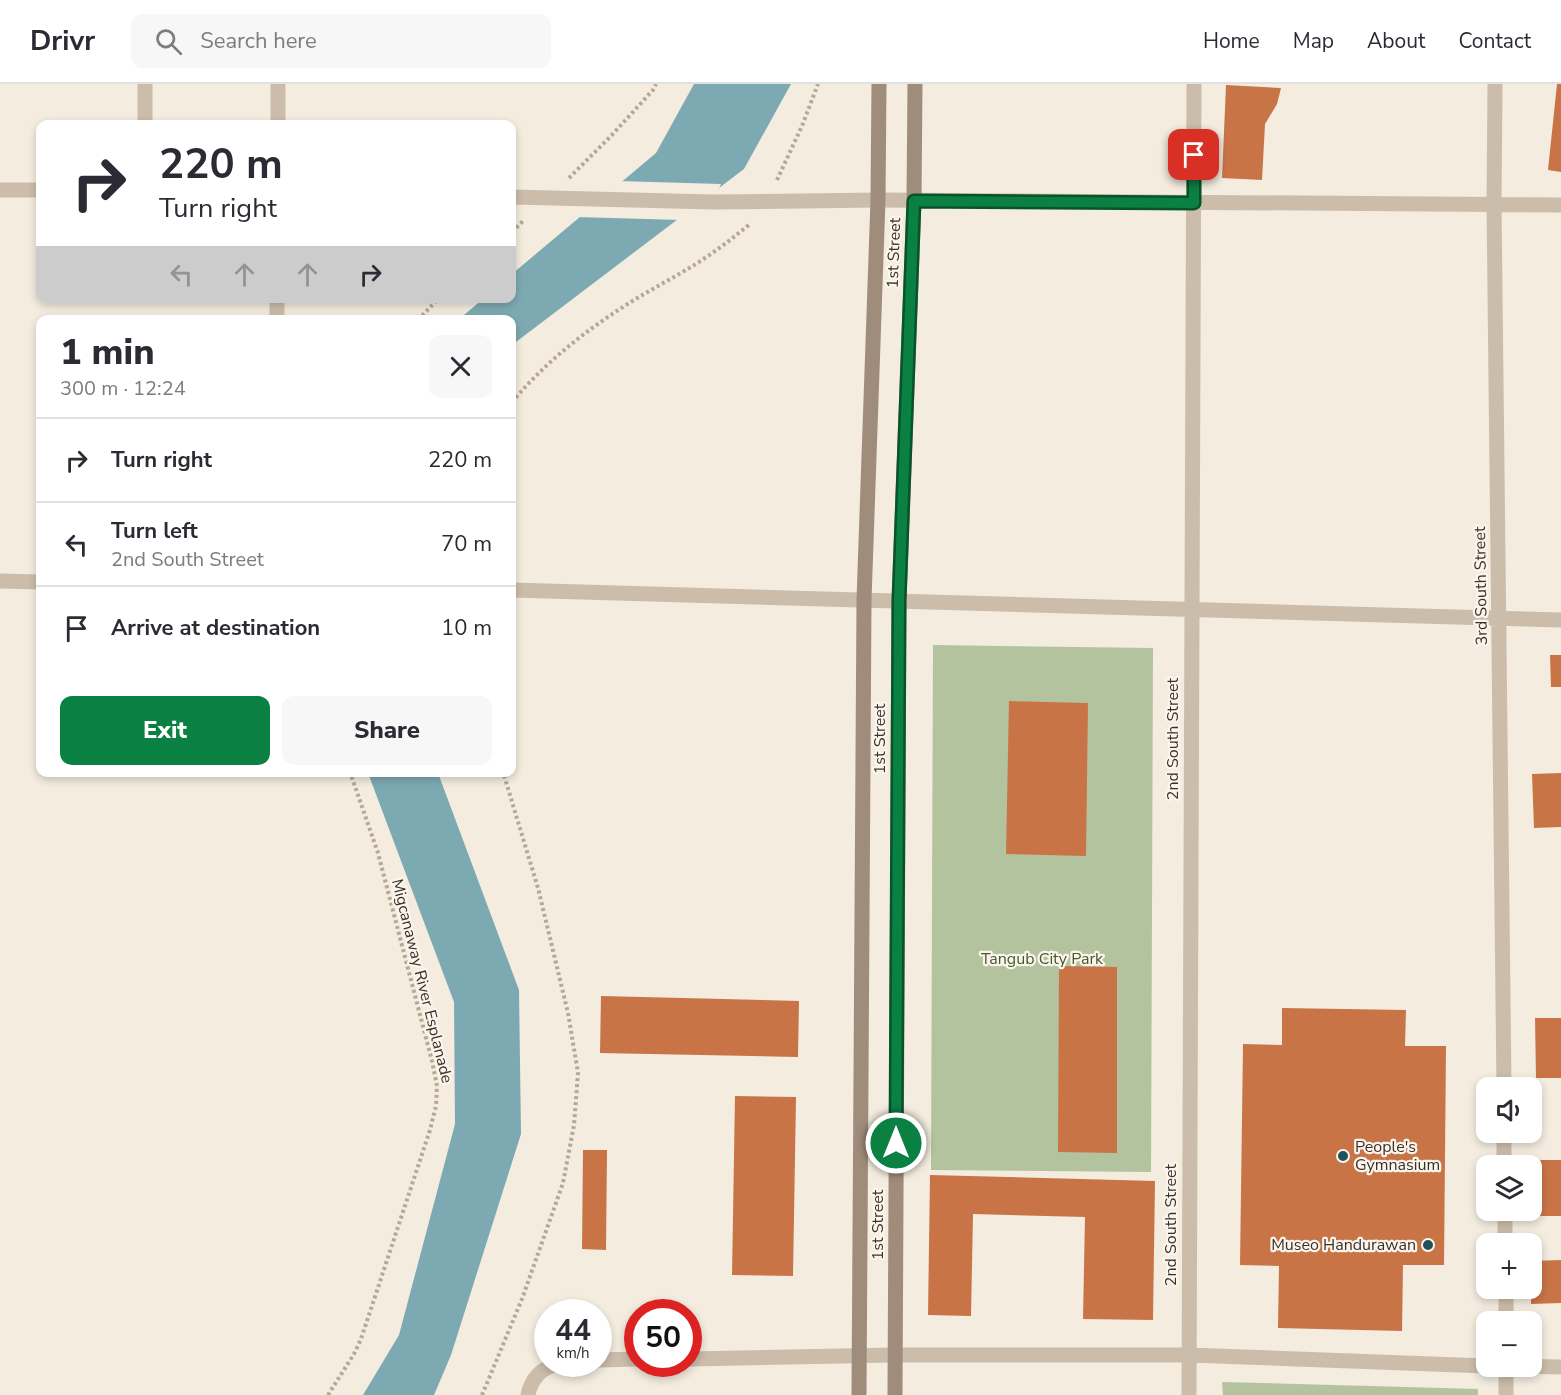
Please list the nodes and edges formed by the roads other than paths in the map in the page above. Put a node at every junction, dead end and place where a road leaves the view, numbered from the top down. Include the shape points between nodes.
1 (145, 84) edge
2 (278, 84) edge
3 (879, 84) edge
4 (915, 84) edge
5 (1194, 84) edge
6 (1495, 84) edge
7 (146, 120) edge
8 (278, 120) edge
9 (0, 190) edge
10 (36, 190) edge
11 (516, 197) edge
12 (878, 200) junction
13 (914, 201) junction
14 (1194, 203) junction
15 (1494, 204) junction
16 (1561, 205) edge
17 (0, 581) edge
18 (36, 582) edge
19 (516, 590) edge
20 (864, 600) junction
21 (899, 601) junction
22 (1192, 610) junction
23 (1499, 619) junction
24 (1561, 620) edge
25 (1504, 1077) edge
26 (1189, 1354) junction
27 (860, 1356) junction
28 (895, 1356) junction
29 (702, 1359) edge
30 (1476, 1366) edge
31 (1542, 1367) edge
32 (1561, 1367) edge
33 (535, 1377) edge
34 (1505, 1377) edge
35 (528, 1395) edge
36 (859, 1395) edge
37 (895, 1395) edge
38 (1189, 1395) edge
39 (1506, 1395) edge

1 - 7 street
2 - 8 street
3 - 12 main road, 1st Street
4 - 13 main road, 1st Street
5 - 14 street, 2nd South Street
6 - 15 street, 3rd South Street
9 - 10 street
11 - 12 street via 713,202
12 - 13 street
12 - 20 main road, 1st Street
13 - 14 street
13 - 21 main road, 1st Street
14 - 15 street
14 - 22 street, 2nd South Street
15 - 16 street
15 - 23 street, 3rd South Street
17 - 18 street
19 - 20 street
20 - 21 street
20 - 27 main road, 1st Street
21 - 22 street
21 - 28 main road, 1st Street
22 - 23 street
22 - 26 street, 2nd South Street
23 - 24 street
23 - 25 street, 3rd South Street
26 - 28 street
26 - 30 street
26 - 38 street, 2nd South Street
27 - 28 street
27 - 29 street
27 - 36 main road, 1st Street
28 - 37 main road, 1st Street
31 - 32 street
33 - 35 street
34 - 39 street

